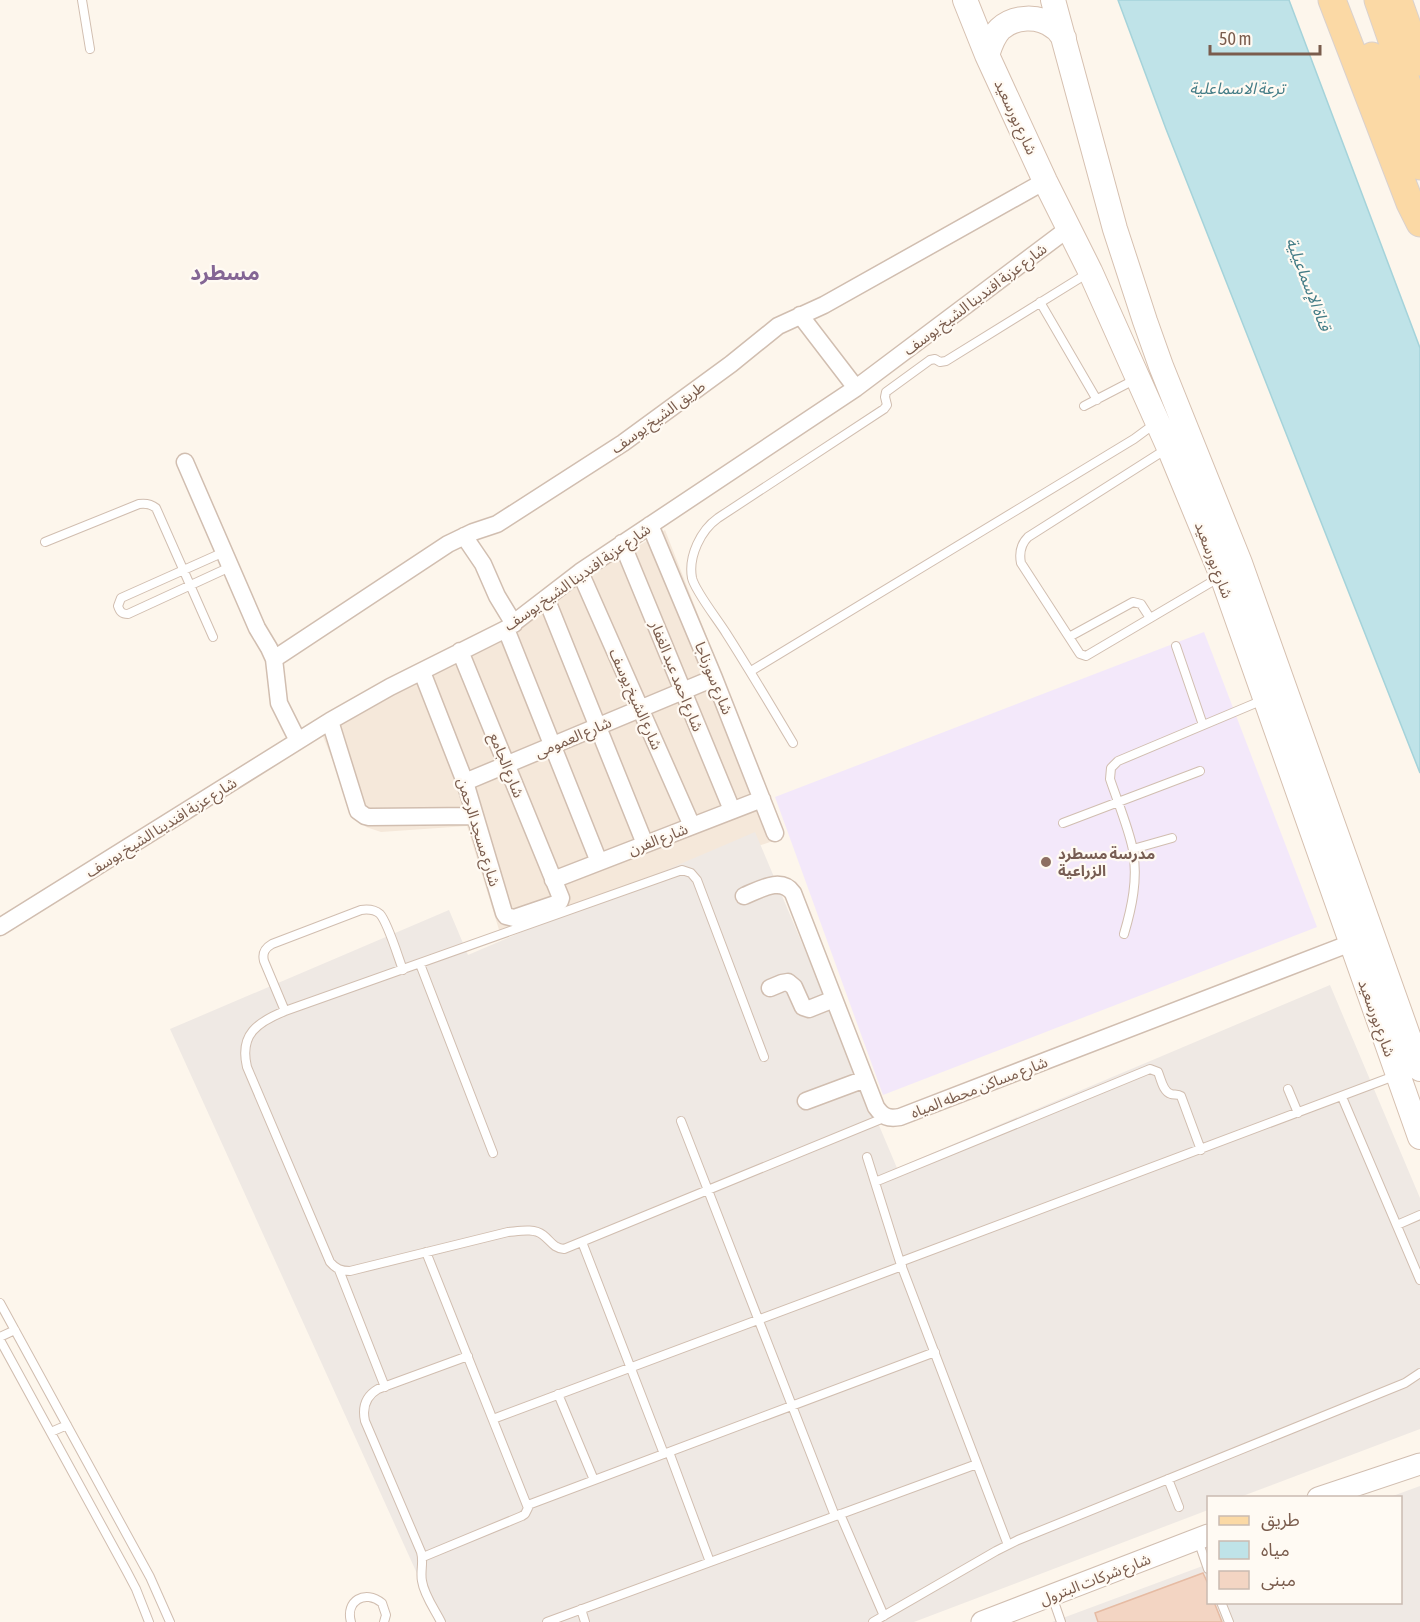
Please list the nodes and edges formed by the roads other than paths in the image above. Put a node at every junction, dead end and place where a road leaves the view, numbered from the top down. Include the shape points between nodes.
1 (82, 0) edge
2 (965, 0) edge
3 (1053, 0) edge
4 (1332, 0) edge
5 (1347, 0) edge
6 (1378, 0) edge
7 (1398, 0) edge
8 (1064, 38) junction
9 (90, 49) dead end
10 (987, 55) junction
11 (1420, 62) edge
12 (1412, 124) edge
13 (1420, 166) edge
14 (1045, 181) junction
15 (1420, 223) edge
16 (1069, 228) junction
17 (1090, 272) junction
18 (1040, 302) junction
19 (800, 315) junction
20 (1137, 378) junction
21 (856, 388) junction
22 (1096, 400) junction
23 (1084, 406) dead end
24 (1157, 422) junction
25 (1169, 448) junction
26 (185, 462) dead end
27 (650, 525) junction
28 (464, 536) junction
29 (45, 542) dead end
30 (622, 543) junction
31 (227, 560) junction
32 (184, 570) junction
33 (580, 572) junction
34 (1222, 576) junction
35 (155, 583) junction
36 (190, 585) junction
37 (546, 598) junction
38 (162, 599) junction
39 (1150, 618) junction
40 (510, 626) junction
41 (213, 637) dead end
42 (1069, 637) junction
43 (1176, 646) dead end
44 (460, 651) junction
45 (274, 659) junction
46 (422, 672) junction
47 (751, 672) junction
48 (714, 678) junction
49 (683, 691) junction
50 (1265, 699) junction
51 (640, 709) junction
52 (330, 721) junction
53 (1203, 725) junction
54 (597, 727) junction
55 (298, 741) junction
56 (793, 743) dead end
57 (552, 745) junction
58 (506, 765) junction
59 (1200, 771) dead end
60 (465, 782) junction
61 (762, 799) junction
62 (1118, 802) junction
63 (732, 810) junction
64 (475, 816) junction
65 (1063, 823) dead end
66 (692, 826) junction
67 (775, 833) dead end
68 (1172, 838) dead end
69 (645, 844) junction
70 (1133, 849) junction
71 (599, 862) junction
72 (553, 880) junction
73 (744, 896) dead end
74 (0, 927) edge
75 (1124, 934) dead end
76 (1351, 943) junction
77 (420, 964) junction
78 (403, 969) junction
79 (770, 988) dead end
80 (834, 999) junction
81 (285, 1011) junction
82 (764, 1058) dead end
83 (1413, 1064) edge
84 (865, 1079) junction
85 (1288, 1089) dead end
86 (1342, 1097) junction
87 (806, 1101) dead end
88 (1298, 1113) junction
89 (886, 1117) junction
90 (681, 1121) dead end
91 (1420, 1137) edge
92 (1201, 1150) junction
93 (493, 1154) dead end
94 (867, 1157) dead end
95 (875, 1182) junction
96 (708, 1191) junction
97 (1420, 1215) edge
98 (1397, 1225) junction
99 (582, 1242) junction
100 (426, 1252) junction
101 (901, 1264) junction
102 (339, 1270) junction
103 (1420, 1280) edge
104 (0, 1303) edge
105 (759, 1319) junction
106 (15, 1330) junction
107 (0, 1339) edge
108 (934, 1352) junction
109 (468, 1356) junction
110 (630, 1367) junction
111 (1419, 1376) edge
112 (385, 1387) junction
113 (558, 1394) junction
114 (793, 1406) junction
115 (493, 1419) junction
116 (67, 1425) junction
117 (51, 1432) junction
118 (666, 1453) junction
119 (977, 1464) junction
120 (1420, 1464) edge
121 (1168, 1479) junction
122 (594, 1480) junction
123 (1321, 1496) edge
124 (528, 1505) junction
125 (1179, 1507) dead end
126 (838, 1515) junction
127 (1203, 1538) edge
128 (1008, 1545) junction
129 (423, 1557) junction
130 (1207, 1559) edge
131 (710, 1562) junction
132 (1052, 1596) junction
133 (1222, 1604) edge
134 (581, 1610) junction
135 (884, 1616) junction
136 (149, 1622) edge
137 (170, 1622) edge
138 (351, 1622) edge
139 (384, 1622) edge
140 (441, 1622) edge
141 (547, 1622) edge
142 (585, 1622) edge
143 (873, 1622) edge
144 (982, 1622) edge
145 (1061, 1622) edge
146 (1229, 1622) edge

1 - 9 lane
2 - 10 main road, شارع بورسعيد
3 - 8 main road, شارع بورسعيد
4 - 15 main road
5 - 12 main road
6 - 12 main road
7 - 11 main road
8 - 10 main road via 1041,20 1012,21 1000,29
8 - 83 main road, شارع بورسعيد via 1115,229 1145,321 1240,562
10 - 14 main road, شارع بورسعيد
12 - 13 main road
14 - 16 main road, شارع بورسعيد
14 - 19 street, طريق الشيخ يوسف
16 - 17 main road, شارع بورسعيد
16 - 21 street, شارع عزبة افندينا الشيخ يوسف
17 - 18 lane
17 - 20 main road, شارع بورسعيد
18 - 22 lane
18 - 47 lane via 946,361 930,360 885,392 886,408 708,526 693,558 694,584
19 - 21 street
19 - 28 street, طريق الشيخ يوسف via 778,326 623,443 497,524
20 - 22 lane
20 - 24 main road, شارع بورسعيد
21 - 27 street, شارع عزبة افندينا الشيخ يوسف
22 - 23 lane
24 - 25 main road, شارع بورسعيد
24 - 47 lane
25 - 34 main road, شارع بورسعيد
25 - 42 lane via 1032,534 1022,545 1023,567
26 - 31 street
27 - 30 street, شارع عزبة افندينا الشيخ يوسف
27 - 48 street, شارع سورناجا
28 - 40 street via 483,564
28 - 45 street, طريق الشيخ يوسف
29 - 32 lane via 139,504 148,504 156,508
30 - 33 street, شارع عزبة افندينا الشيخ يوسف
30 - 49 street, شارع احمد عبد الغفار
31 - 32 lane
31 - 36 lane
31 - 45 street
32 - 35 lane
32 - 36 lane
33 - 37 street, شارع عزبة افندينا الشيخ يوسف
33 - 51 street, شارع الشيخ يوسف
34 - 39 lane
34 - 50 main road, شارع بورسعيد
35 - 38 lane
35 - 38 lane via 121,598 120,611 128,614
36 - 38 lane
36 - 41 lane
37 - 40 street, شارع عزبة افندينا الشيخ يوسف
37 - 54 street
39 - 42 lane via 1141,604 1133,602
39 - 42 lane via 1086,656 1080,654
40 - 44 street, شارع عزبة افندينا الشيخ يوسف
40 - 57 street
43 - 53 lane
44 - 46 street, شارع عزبة افندينا الشيخ يوسف
44 - 58 street, شارع الجامع
45 - 55 street via 279,704
46 - 52 street, شارع عزبة افندينا الشيخ يوسف
46 - 60 street, شارع مسجد الرحمن
47 - 56 lane
48 - 49 street, شارع العمومى
48 - 61 street, شارع سورناجا
49 - 51 street, شارع العمومى
49 - 63 street, شارع احمد عبد الغفار
50 - 53 lane
50 - 76 main road, شارع بورسعيد
51 - 54 street, شارع العمومى
51 - 66 street, شارع الشيخ يوسف
52 - 55 street, شارع عزبة افندينا الشيخ يوسف
52 - 64 street via 361,814
53 - 62 lane via 1114,764 1109,773
54 - 57 street, شارع العمومى
54 - 69 street
55 - 74 street, شارع عزبة افندينا الشيخ يوسف
57 - 58 street, شارع العمومى
57 - 71 street
58 - 60 street, شارع العمومى
58 - 72 street, شارع الجامع
59 - 62 lane
60 - 64 street, شارع مسجد الرحمن
61 - 63 street, شارع الفرن
61 - 67 street, شارع سورناجا
62 - 65 lane
62 - 70 lane
63 - 66 street, شارع الفرن
64 - 72 street, شارع مسجد الرحمن via 506,916 514,918 560,901
66 - 69 street, شارع الفرن
68 - 70 lane
69 - 71 street, شارع الفرن
70 - 75 lane via 1134,892
71 - 72 street, شارع الفرن
73 - 80 street via 774,884 790,888
76 - 83 main road, شارع بورسعيد
76 - 89 street, شارع مساكن محطه المياه via 900,1117
77 - 78 lane
77 - 82 lane via 687,871 697,880
77 - 93 lane
78 - 81 lane
78 - 81 lane via 383,919 372,909 361,910 266,948 264,961
79 - 80 street via 788,982 803,1007 809,1009
80 - 84 street
81 - 102 lane via 254,1029 246,1043 245,1059 330,1262
83 - 86 lane
83 - 91 main road, شارع بورسعيد
84 - 87 street
84 - 89 street via 876,1107
85 - 88 lane
86 - 88 lane
86 - 98 lane
88 - 92 lane
89 - 96 lane
90 - 96 lane
92 - 95 lane via 1181,1096 1168,1093 1158,1072 1150,1069
92 - 101 lane
94 - 95 lane
95 - 101 lane
96 - 99 lane
96 - 105 lane
97 - 98 lane
98 - 103 lane
99 - 100 lane via 564,1249 552,1245 540,1233 521,1231
99 - 110 lane
100 - 102 lane via 350,1271
100 - 109 lane
101 - 105 lane
101 - 108 lane
102 - 112 lane
104 - 106 lane
105 - 110 lane
105 - 114 lane
106 - 107 lane
106 - 116 lane
107 - 117 lane
108 - 114 lane
108 - 119 lane
109 - 112 lane
109 - 115 lane
110 - 113 lane
110 - 118 lane
111 - 121 lane
112 - 129 lane via 369,1395 364,1407 365,1421
113 - 115 lane
113 - 122 lane
114 - 118 lane
114 - 126 lane
115 - 124 lane
116 - 117 lane
116 - 137 lane via 150,1577
117 - 136 lane via 136,1589
118 - 122 lane
118 - 131 lane
119 - 126 lane
119 - 128 lane
120 - 123 street
121 - 125 lane
121 - 128 lane
122 - 124 lane
124 - 129 lane via 522,1516
126 - 131 lane
126 - 135 lane
127 - 130 lane
127 - 132 street, شارع شركات البترول
128 - 135 lane
129 - 140 lane via 423,1585
131 - 134 lane
132 - 144 street, شارع شركات البترول
132 - 145 lane
133 - 146 lane
134 - 141 lane
134 - 142 lane
135 - 143 lane
138 - 139 lane via 353,1603 371,1596 385,1608

